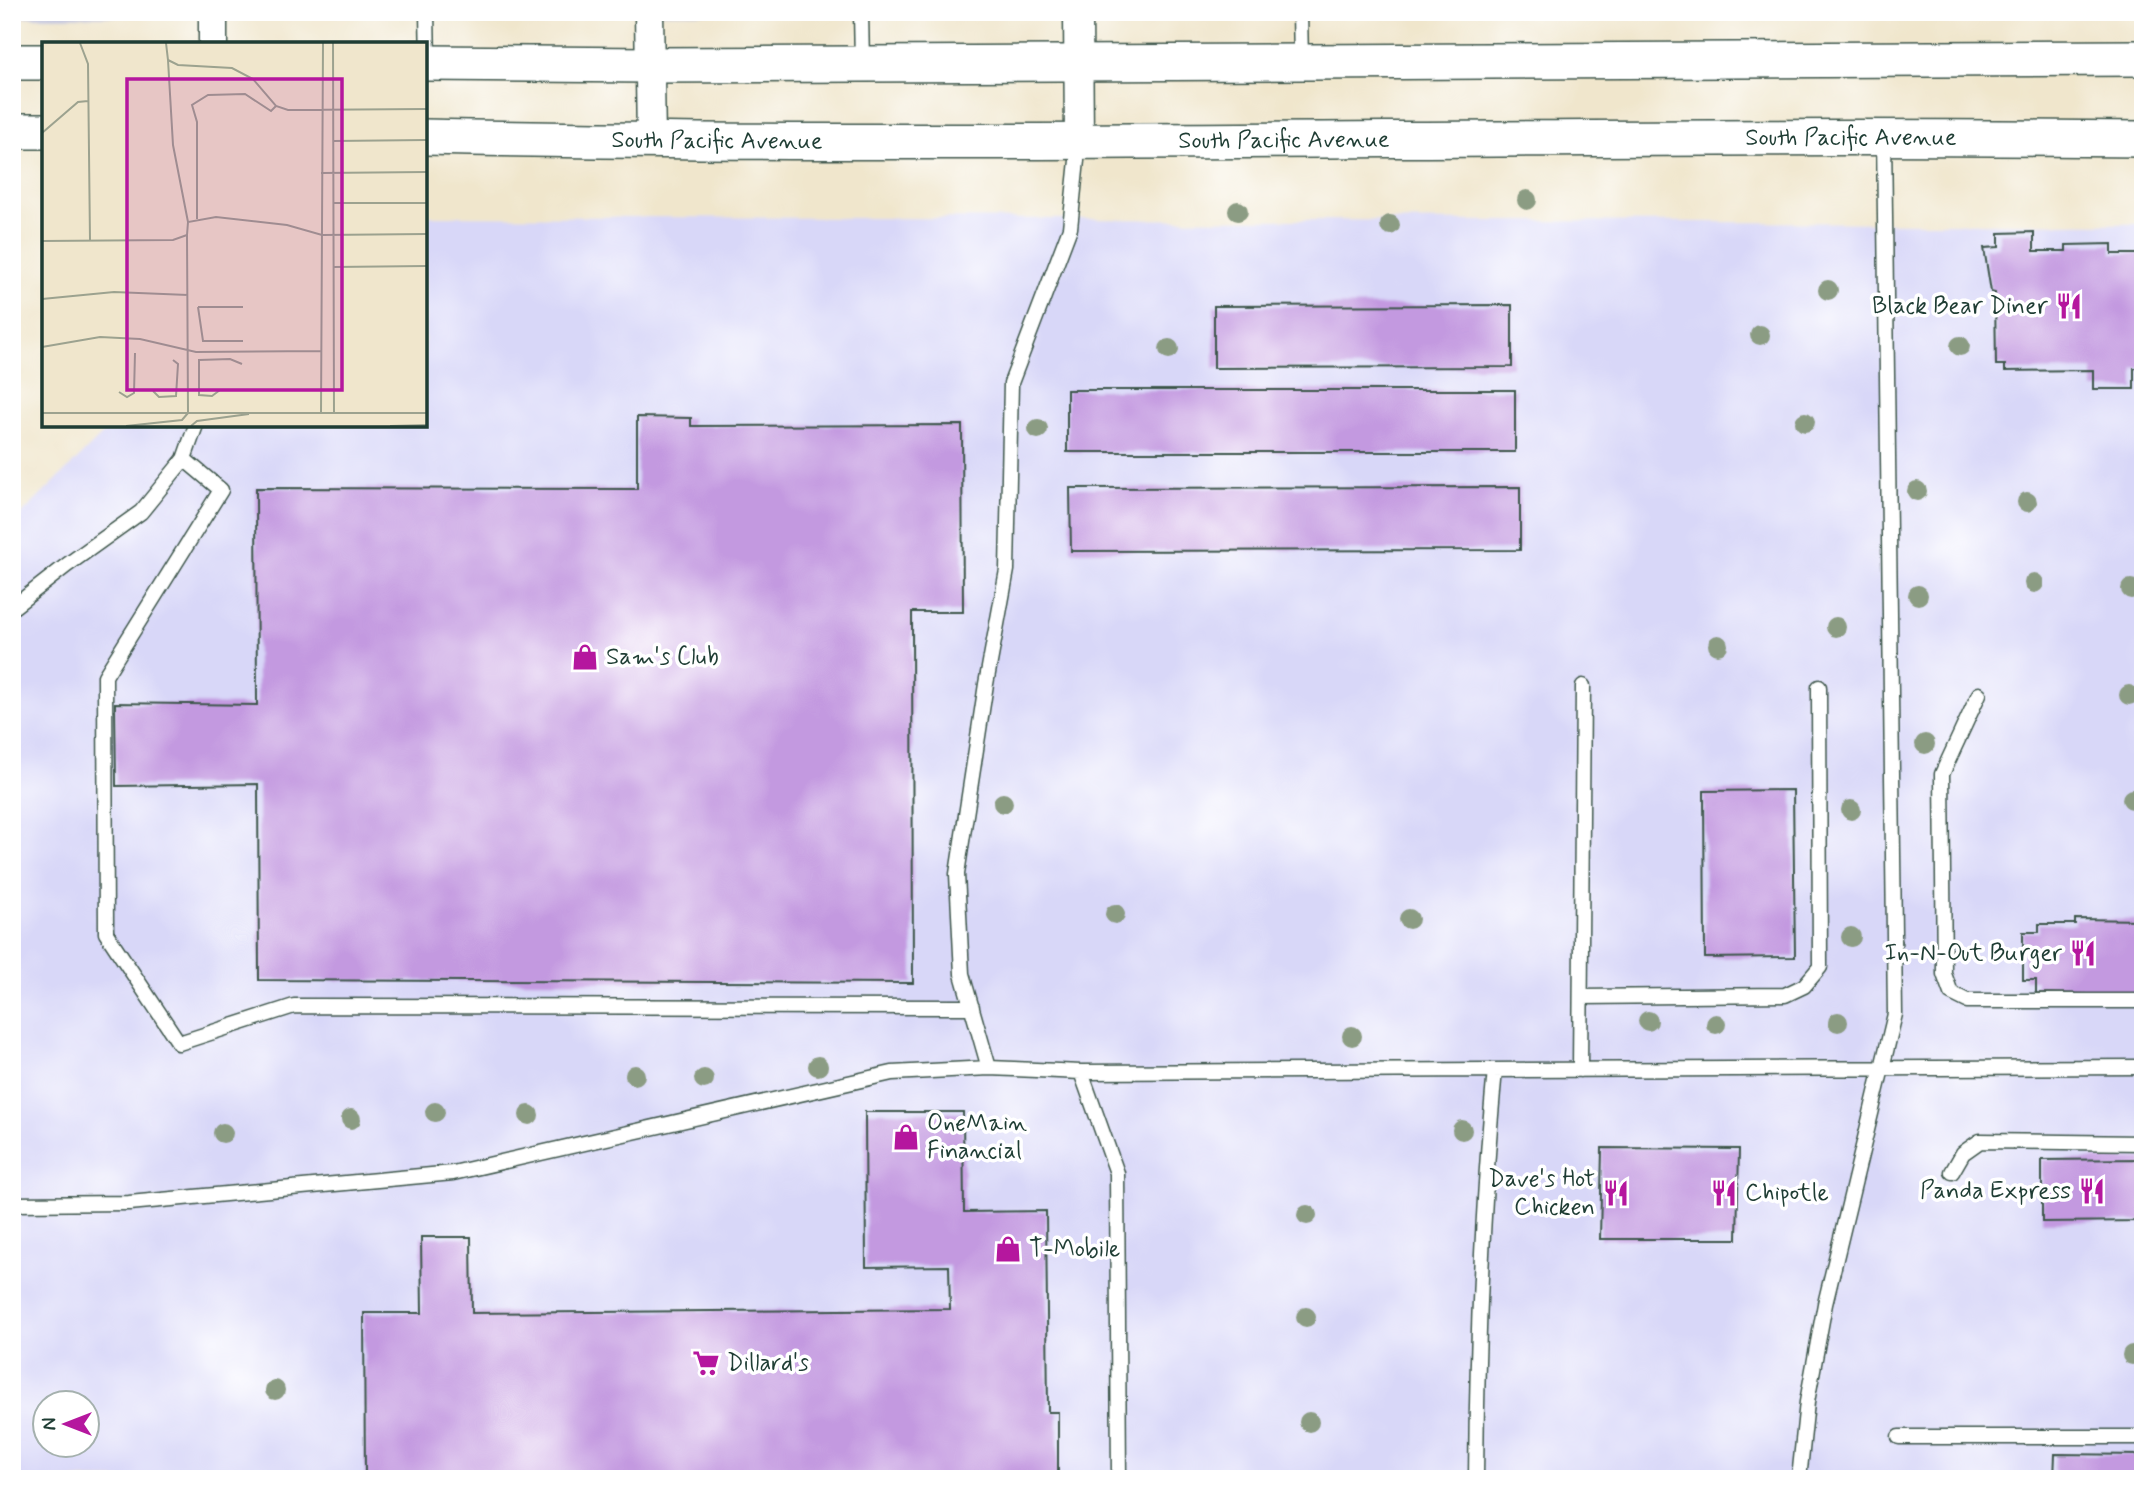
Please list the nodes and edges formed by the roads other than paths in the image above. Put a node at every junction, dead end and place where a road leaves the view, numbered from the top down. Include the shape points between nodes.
1 (213, 12) edge
2 (428, 12) edge
3 (649, 12) edge
4 (862, 12) edge
5 (1078, 12) edge
6 (1300, 12) edge
7 (213, 42) edge
8 (2143, 58) edge
9 (1301, 61) junction
10 (12, 62) edge
11 (42, 62) edge
12 (1078, 62) junction
13 (427, 63) edge
14 (862, 63) junction
15 (650, 65) junction
16 (12, 131) edge
17 (42, 131) edge
18 (427, 136) edge
19 (1884, 136) junction
20 (2143, 139) edge
21 (651, 141) junction
22 (1079, 141) junction
23 (195, 427) edge
24 (184, 459) junction
25 (12, 608) edge
26 (1583, 686) dead end
27 (1819, 687) dead end
28 (1979, 694) dead end
29 (1581, 997) junction
30 (2143, 1000) edge
31 (972, 1007) junction
32 (989, 1068) junction
33 (2143, 1068) edge
34 (1883, 1069) junction
35 (1495, 1070) junction
36 (1580, 1070) junction
37 (1081, 1072) junction
38 (2143, 1143) edge
39 (1952, 1172) dead end
40 (12, 1204) edge
41 (1899, 1437) dead end
42 (2143, 1437) edge
43 (1119, 1479) edge
44 (1476, 1479) edge
45 (1799, 1479) edge

1 - 7 street
2 - 13 lane
3 - 15 street
4 - 14 lane
5 - 12 street
6 - 9 lane
8 - 9 street
9 - 12 street
10 - 11 street
12 - 14 street
12 - 22 street
13 - 15 street
14 - 15 street
15 - 21 street
16 - 17 street
18 - 21 street, South Pacific Avenue
19 - 20 street, South Pacific Avenue
19 - 22 street, South Pacific Avenue
19 - 34 lane via 1895,1014
21 - 22 street, South Pacific Avenue
22 - 31 lane via 1070,228 1011,383 1007,570 957,874 962,974
23 - 24 lane
24 - 25 lane via 141,512
24 - 31 lane via 221,490 105,676 106,933 179,1043 294,1006
26 - 29 lane
27 - 29 lane via 1820,967 1804,986 1785,995
28 - 30 lane via 1942,774 1944,974 1951,993 1968,1001
29 - 36 lane
31 - 32 lane
32 - 37 lane
32 - 40 lane via 892,1073 453,1174 129,1203
33 - 34 lane
34 - 36 lane
34 - 45 lane via 1825,1304
35 - 36 lane
35 - 37 lane
35 - 44 lane via 1485,1172
37 - 43 lane via 1117,1173
38 - 39 lane via 1980,1141 1963,1153
41 - 42 lane

